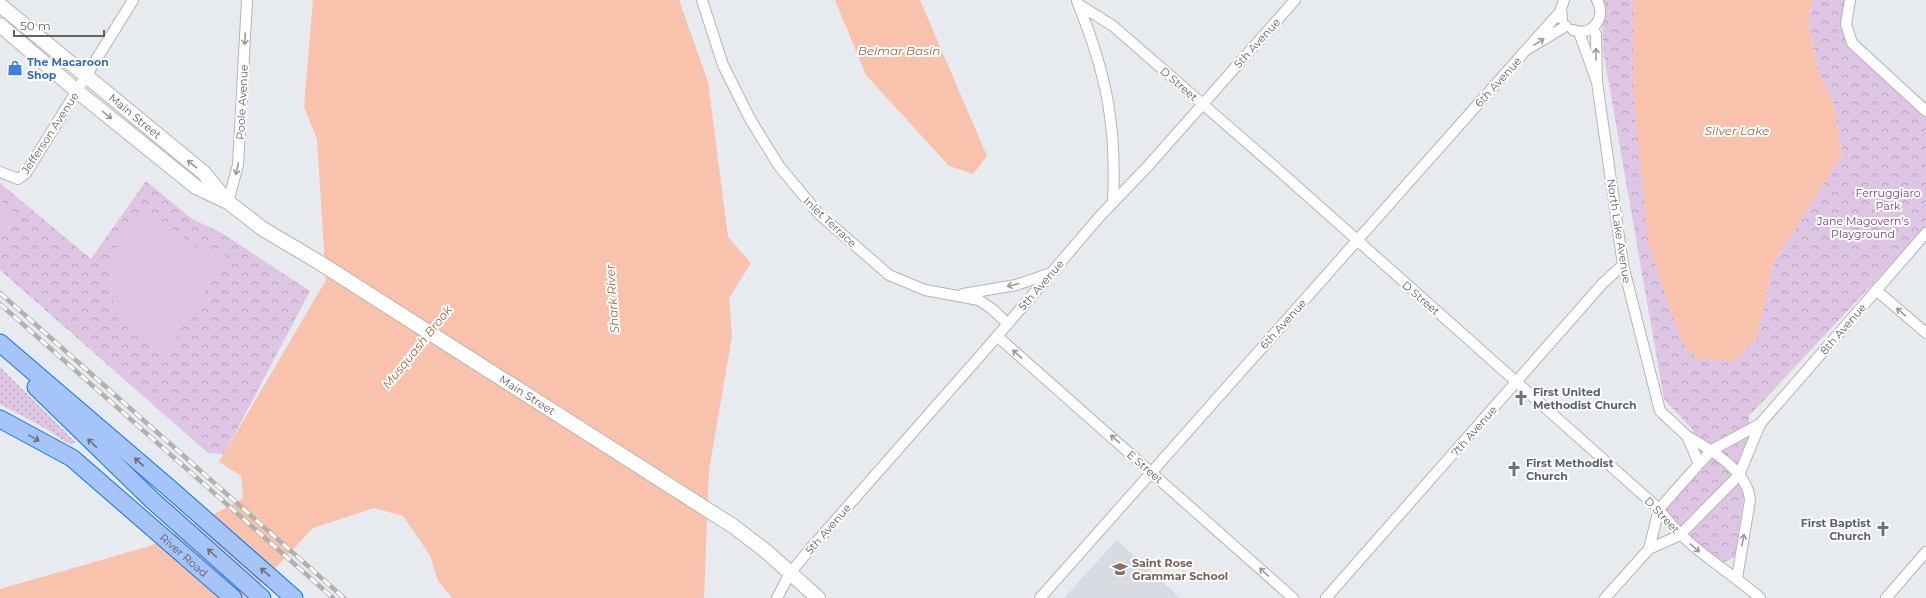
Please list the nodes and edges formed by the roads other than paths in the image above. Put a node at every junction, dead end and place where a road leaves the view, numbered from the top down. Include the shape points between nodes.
1 (133, 0) edge
2 (247, 0) edge
3 (702, 0) edge
4 (1295, 0) edge
5 (1598, 0) edge
6 (1850, 0) edge
7 (1077, 2) edge
8 (1560, 4) edge
9 (0, 5) edge
10 (0, 25) edge
11 (1566, 26) junction
12 (1593, 28) junction
13 (1579, 32) junction
14 (1526, 50) junction
15 (86, 77) junction
16 (1597, 82) junction
17 (77, 91) junction
18 (1202, 105) junction
19 (1926, 111) edge
20 (0, 172) edge
21 (228, 202) junction
22 (1113, 202) junction
23 (1926, 233) edge
24 (1356, 241) junction
25 (1623, 265) junction
26 (1051, 273) junction
27 (1876, 290) junction
28 (951, 296) junction
29 (1008, 324) junction
30 (1926, 333) edge
31 (997, 336) junction
32 (0, 343) edge
33 (0, 352) edge
34 (1517, 383) junction
35 (1, 420) edge
36 (1760, 424) junction
37 (1687, 436) junction
38 (1712, 450) junction
39 (1699, 464) junction
40 (1152, 472) junction
41 (1739, 474) junction
42 (1659, 509) junction
43 (1680, 535) junction
44 (1649, 549) junction
45 (1926, 552) edge
46 (790, 573) junction
47 (1736, 578) junction
48 (233, 598) edge
49 (262, 598) edge
50 (294, 598) edge
51 (777, 598) edge
52 (818, 598) edge
53 (1040, 598) edge
54 (1293, 598) edge
55 (1326, 598) edge
56 (1605, 598) edge
57 (1760, 598) edge
58 (1886, 598) edge

1 - 15 street, Jefferson Avenue
2 -> 21 street, Poole Avenue via 238,165
3 - 28 street, Inlet Terrace via 723,65 735,91 779,166 802,195 819,214 888,275 917,288
4 - 18 street, 5th Avenue
5 - 12 street via 1600,18
6 - 19 street via 1846,24 1852,43
7 - 18 street, D Street via 1113,26
7 - 22 street via 1103,72 1110,103 1115,164
8 - 11 street
8 - 14 street, 6th Avenue
9 - 15 main road, Main Street
10 - 17 main road, Main Street
11 - 13 street
14 -> 11 street, 6th Avenue
12 - 13 street
16 -> 12 street, North Lake Avenue via 1596,35
13 - 16 street, North Lake Avenue
14 - 24 street, 6th Avenue
15 - 17 street, Jefferson Avenue
21 -> 15 main road, Main Street via 204,174
16 - 25 street, North Lake Avenue
17 - 20 street, Jefferson Avenue via 26,173 14,179
17 -> 21 main road, Main Street via 196,187
18 - 22 street, 5th Avenue
18 - 24 street, D Street
21 - 46 main road, Main Street via 263,229 733,526
22 - 26 street, 5th Avenue
23 - 27 street, 8th Avenue
24 - 34 street, D Street
24 - 40 street, 6th Avenue
25 - 34 street, 7th Avenue via 1603,283
25 - 37 street, North Lake Avenue via 1660,412
26 -> 28 street via 1016,285
26 - 29 street, 5th Avenue
30 -> 27 street
27 - 36 street, 8th Avenue
28 - 29 street, Inlet Terrace via 985,303
29 - 31 street, 5th Avenue
40 -> 31 street, E Street
31 - 46 street, 5th Avenue
50 -> 32 highway
49 -> 33 highway via 151,499
34 - 42 street, D Street
34 - 55 street, 7th Avenue
35 -> 48 highway, River Road via 72,458
36 - 38 street, 8th Avenue
36 - 41 street, 8th Avenue
37 - 38 street, North Lake Avenue
37 - 39 street, North Lake Avenue
38 - 39 street, 8th Avenue
38 - 41 street, North Lake Avenue
39 - 42 street, 8th Avenue
40 - 53 street, 6th Avenue
54 -> 40 street, E Street
41 - 43 street, 8th Avenue
47 -> 41 street, North Lake Avenue via 1750,500 1750,490
42 - 43 street, D Street
42 - 44 street, 8th Avenue
43 - 44 street, 8th Avenue
43 -> 47 street, D Street
44 - 56 street, 8th Avenue
45 - 58 street
46 - 51 street
46 - 52 main road, Main Street
47 - 57 street, D Street

